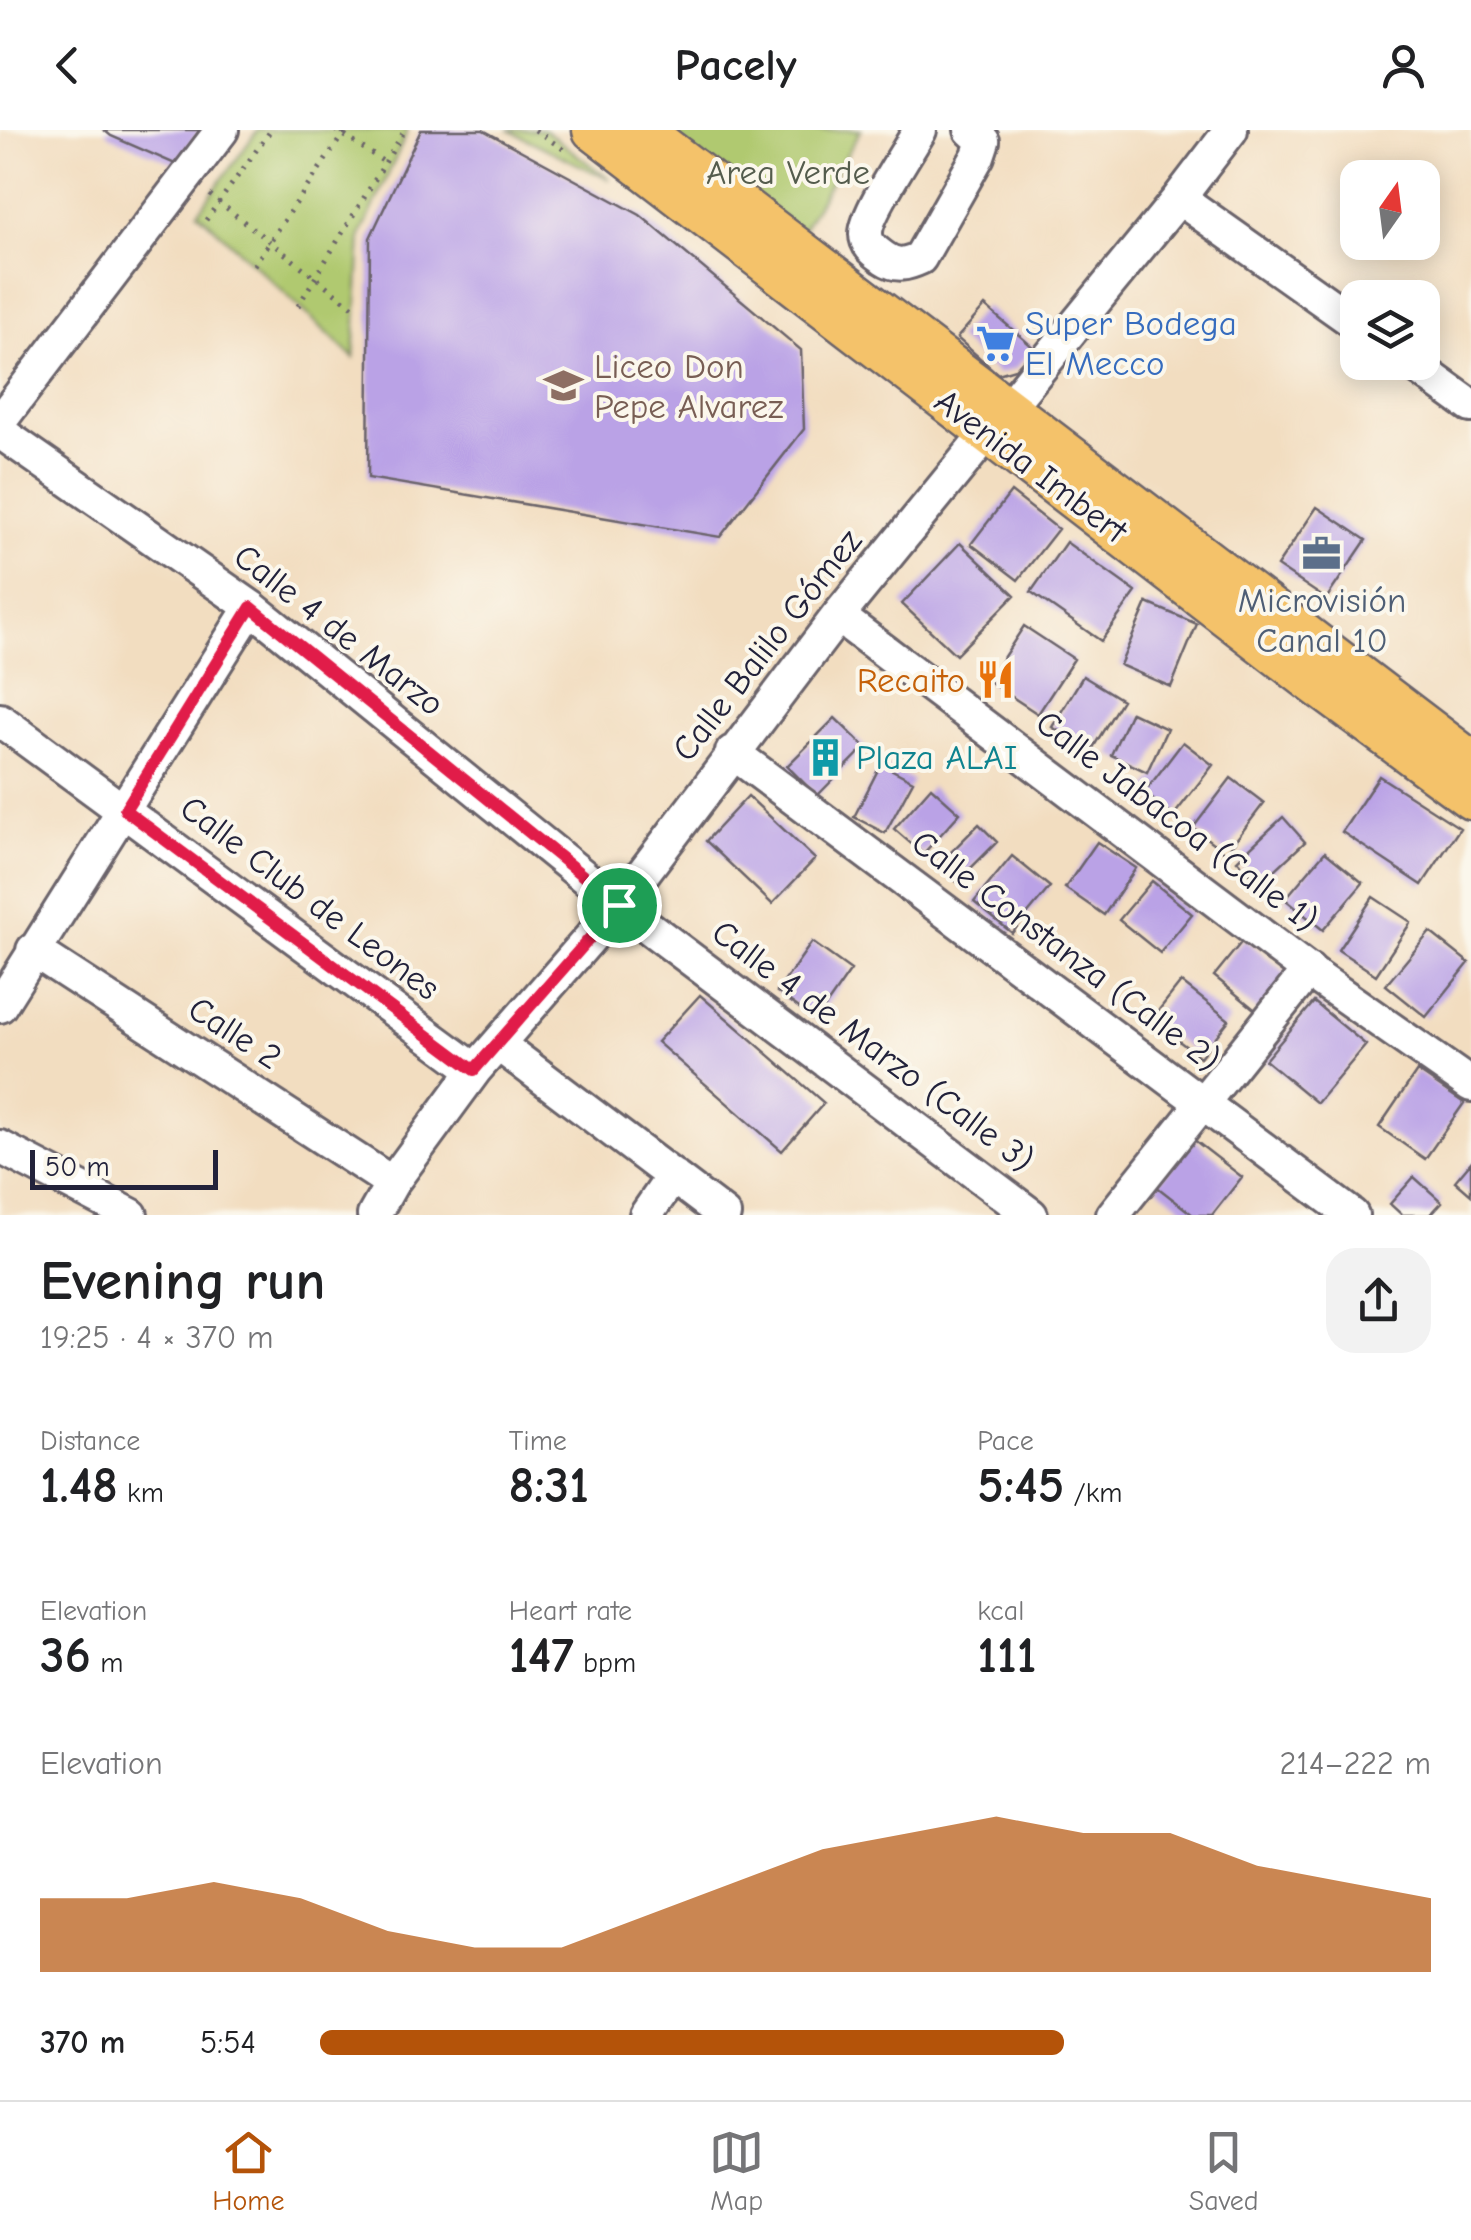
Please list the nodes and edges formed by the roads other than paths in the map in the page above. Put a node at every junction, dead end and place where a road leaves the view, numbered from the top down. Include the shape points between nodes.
1 (222, 130) edge
2 (594, 130) edge
3 (642, 130) edge
4 (920, 130) edge
5 (971, 130) edge
6 (1231, 130) edge
7 (1180, 198) junction
8 (1340, 312) edge
9 (1435, 380) edge
10 (1471, 406) edge
11 (998, 419) junction
12 (0, 421) edge
13 (0, 432) edge
14 (251, 607) junction
15 (838, 616) junction
16 (1326, 672) junction
17 (0, 720) edge
18 (732, 752) junction
19 (1471, 761) edge
20 (1471, 799) edge
21 (125, 810) junction
22 (619, 905) junction
23 (34, 950) junction
24 (1309, 970) junction
25 (0, 1006) edge
26 (498, 1044) junction
27 (474, 1070) junction
28 (1471, 1085) edge
29 (1204, 1104) junction
30 (0, 1147) edge
31 (674, 1176) junction
32 (392, 1183) junction
33 (711, 1211) edge
34 (131, 1215) edge
35 (374, 1215) edge
36 (646, 1215) edge
37 (1031, 1215) edge
38 (1112, 1215) edge
39 (1352, 1215) edge

1 - 12 street
2 - 11 main road, Avenida Imbert
3 - 11 main road, Avenida Imbert
4 - 5 street via 866,236 892,264 920,258 984,142
6 - 7 street, Calle Balilo Gómez
7 - 8 street
7 - 11 street, Calle Balilo Gómez
9 - 10 street
11 - 15 street, Calle Balilo Gómez
11 - 16 main road, Avenida Imbert
13 - 14 street, Calle 4 de Marzo
14 - 21 street
14 - 22 street, Calle 4 de Marzo
15 - 18 street, Calle Balilo Gómez
15 - 24 street, Calle Jabacoa (Calle 1)
16 - 19 main road, Avenida Imbert
16 - 20 main road, Avenida Imbert
17 - 21 street, Calle Club de Leones
18 - 22 street, Calle Balilo Gómez
18 - 29 street, Calle Constanza (Calle 2)
21 - 23 street
21 - 27 street, Calle Club de Leones
22 - 26 street, Calle Balilo Gómez
22 - 37 street, Calle 4 de Marzo (Calle 3)
23 - 25 street
23 - 32 street, Calle 2
24 - 28 street, Calle Jabacoa (Calle 1)
24 - 29 street
26 - 27 street, Calle Balilo Gómez
26 - 31 street
27 - 32 street, Calle Balilo Gómez
29 - 38 street
29 - 39 street, Calle Constanza (Calle 2)
30 - 34 street
31 - 33 street
31 - 36 street
32 - 35 street, Calle Balilo Gómez

